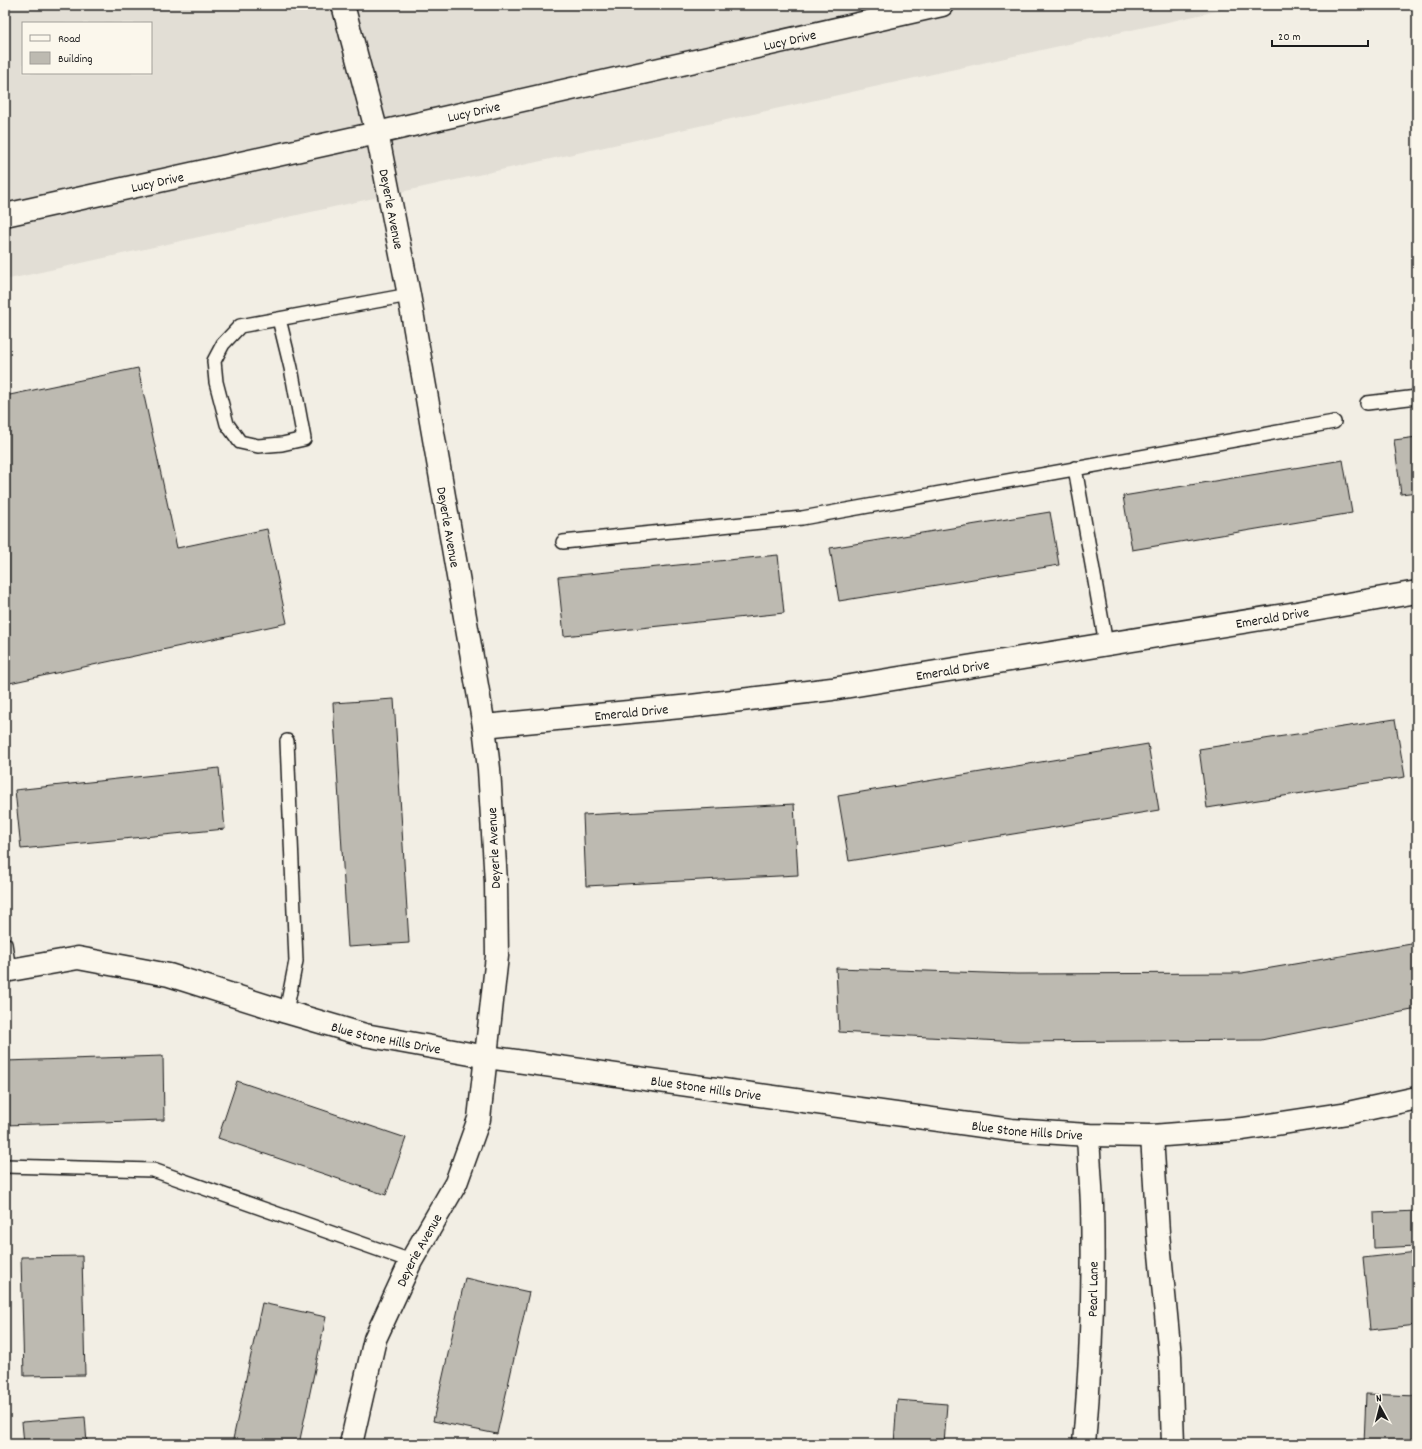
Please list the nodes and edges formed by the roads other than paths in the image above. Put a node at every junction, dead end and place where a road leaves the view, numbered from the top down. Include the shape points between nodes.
1 (343, 5) edge
2 (942, 5) edge
3 (890, 11) edge
4 (377, 133) junction
5 (5, 215) edge
6 (409, 295) junction
7 (279, 319) junction
8 (1417, 397) edge
9 (1367, 403) dead end
10 (1334, 422) dead end
11 (1075, 468) junction
12 (563, 542) dead end
13 (1417, 592) edge
14 (1106, 644) junction
15 (484, 726) junction
16 (287, 741) dead end
17 (5, 944) edge
18 (7, 971) edge
19 (286, 1012) junction
20 (487, 1057) junction
21 (1417, 1098) edge
22 (1088, 1135) junction
23 (1152, 1136) junction
24 (5, 1166) edge
25 (411, 1261) junction
26 (351, 1444) edge
27 (1084, 1444) edge
28 (1173, 1444) edge

1 - 4 street, Deyerle Avenue
2 - 3 street, Lucy Drive
3 - 4 street, Lucy Drive
4 - 5 street, Lucy Drive
4 - 6 street, Deyerle Avenue
6 - 7 lane
6 - 15 street, Deyerle Avenue
7 - 7 lane via 240,326 223,344 214,361 216,382 228,424 240,442 258,446 304,439
8 - 9 lane
10 - 11 lane
11 - 12 lane via 802,518
11 - 14 lane
13 - 14 street, Emerald Drive
14 - 15 street, Emerald Drive via 832,689
15 - 20 street, Deyerle Avenue via 496,882 497,956
16 - 19 lane via 296,961
17 - 18 lane
18 - 19 street, Blue Stone Hills Drive via 78,958 169,975
19 - 20 street, Blue Stone Hills Drive via 365,1035
20 - 22 street, Blue Stone Hills Drive via 1011,1130
20 - 25 street, Deyerie Avenue via 479,1119 456,1183
21 - 23 street, Blue Stone Hills Drive via 1348,1113 1243,1129
22 - 23 street, Blue Stone Hills Drive
22 - 27 street, Pearl Lane via 1092,1256 1089,1391
23 - 28 street via 1170,1356
24 - 25 lane via 153,1170
25 - 26 street, Deyerie Avenue via 375,1339

